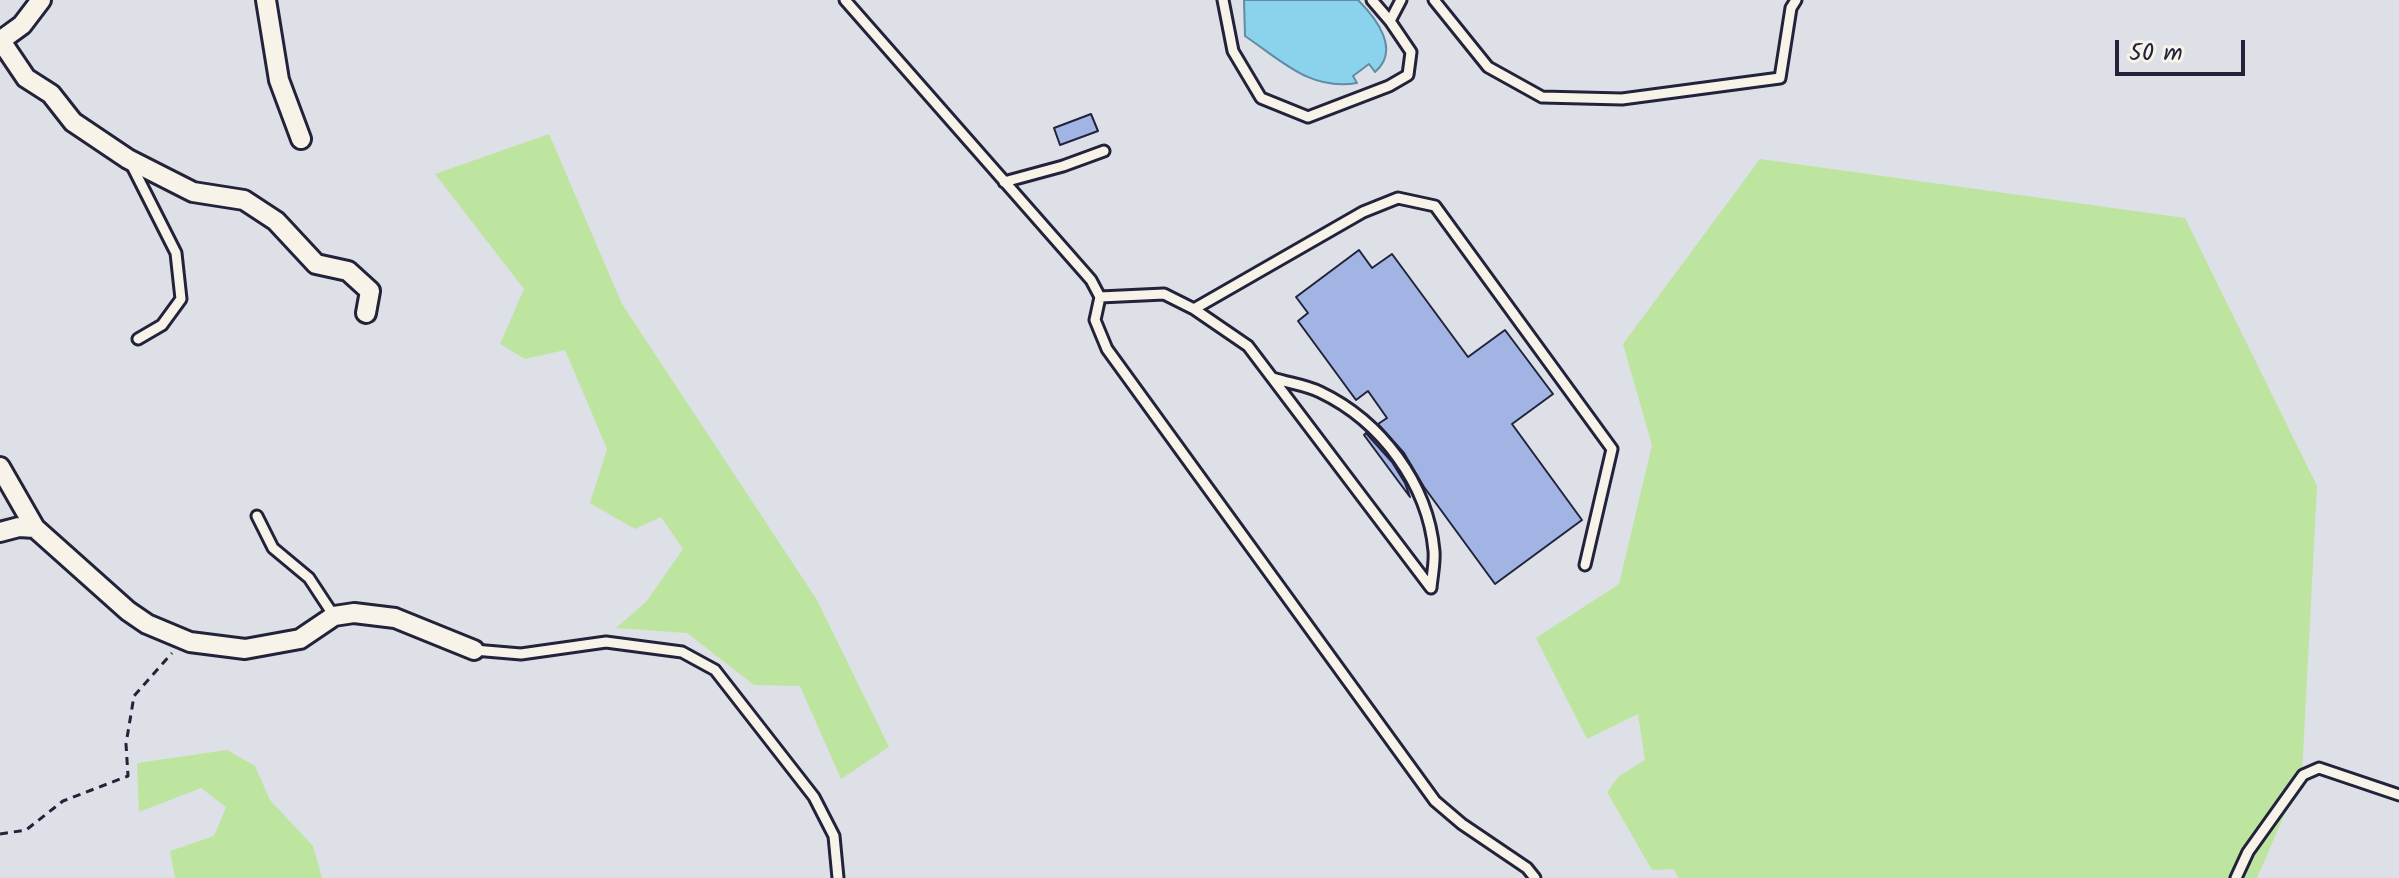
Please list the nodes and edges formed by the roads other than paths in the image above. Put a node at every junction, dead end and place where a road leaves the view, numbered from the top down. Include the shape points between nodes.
1 (41, 0) edge
2 (266, 0) edge
3 (845, 0) edge
4 (1223, 0) edge
5 (1372, 0) edge
6 (1401, 0) edge
7 (1434, 0) edge
8 (1796, 0) edge
9 (1390, 21) junction
10 (0, 41) edge
11 (301, 139) dead end
12 (1104, 151) dead end
13 (128, 159) junction
14 (1004, 182) junction
15 (1100, 297) junction
16 (1194, 309) junction
17 (366, 313) dead end
18 (138, 339) dead end
19 (1273, 378) junction
20 (0, 467) edge
21 (257, 516) dead end
22 (35, 528) junction
23 (0, 532) edge
24 (1585, 565) dead end
25 (334, 616) junction
26 (474, 650) joint
27 (2399, 795) edge
28 (838, 878) edge
29 (1535, 878) edge
30 (2236, 878) edge

1 - 10 street via 22,25
2 - 11 street via 279,80
3 - 14 lane
4 - 9 lane via 1233,51 1261,98 1308,117 1408,75 1411,52
5 - 9 lane
6 - 9 lane
7 - 8 lane via 1488,67 1542,97 1622,99 1780,78
10 - 13 street via 26,78 51,94 73,122
12 - 14 lane
13 - 17 street via 193,192 244,200 276,221 316,264 348,271 370,291
13 - 18 lane via 176,253 181,299 162,325
14 - 15 lane
15 - 16 lane via 1164,294
15 - 29 lane via 1095,320 1107,349 1435,801
16 - 19 lane via 1248,346
16 - 24 lane via 1363,212 1398,198 1435,206 1612,449
19 - 19 lane via 1384,526 1431,588 1434,553 1427,515 1417,486 1385,443 1356,414 1319,391
20 - 22 street
21 - 25 lane via 273,548 309,578
22 - 23 street
22 - 25 street via 128,611 190,642 245,649 300,639
25 - 26 street via 395,618
26 - 28 lane via 521,654 606,642 682,652 715,670 814,797 834,836
27 - 30 lane via 2319,768 2303,775 2248,852

